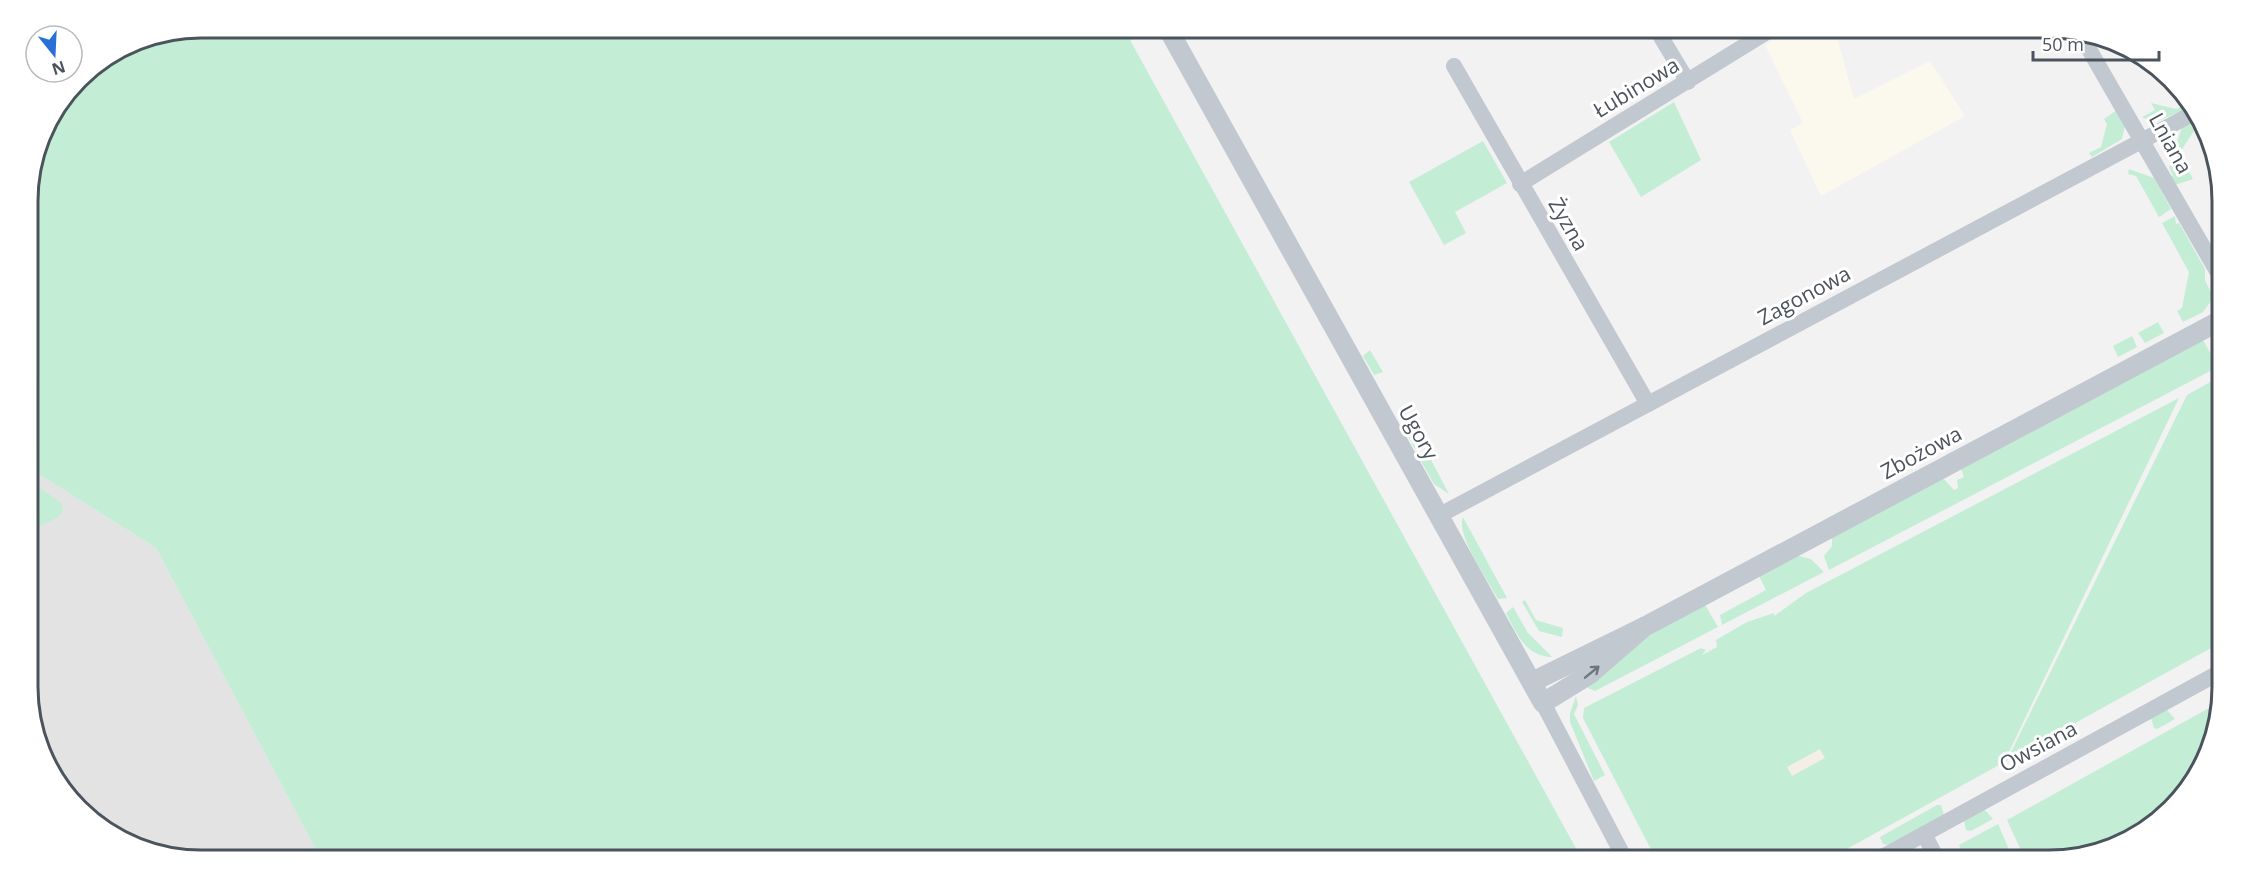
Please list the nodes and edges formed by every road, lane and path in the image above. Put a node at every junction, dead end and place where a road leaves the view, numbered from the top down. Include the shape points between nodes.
1 (1179, 38) edge
2 (1662, 38) edge
3 (1758, 38) edge
4 (2085, 42) edge
5 (1454, 66) dead end
6 (1688, 82) junction
7 (2188, 116) edge
8 (2143, 139) junction
9 (1520, 184) junction
10 (2212, 262) edge
11 (2212, 325) edge
12 (1648, 404) junction
13 (1438, 516) junction
14 (1644, 627) junction
15 (2212, 676) edge
16 (1532, 682) junction
17 (1543, 703) junction
18 (1924, 834) junction
19 (1620, 850) edge
20 (1895, 850) edge
21 (1932, 850) edge

1 - 13 street, Ugory
2 - 6 street
3 - 6 street, Łubinowa
4 - 8 street, Lniana
5 - 9 street, Żyzna
6 - 9 street, Łubinowa
7 - 8 street, Zagonowa
8 - 10 street, Lniana
8 - 12 street, Zagonowa
9 - 12 street, Żyzna
11 - 14 street, Zbożowa
12 - 13 street, Zagonowa
13 - 16 street, Ugory
14 - 16 street, Zbożowa
17 -> 14 street, Zbożowa via 1590,674
15 - 18 street, Owsiana
16 - 17 street, Ugory
17 - 19 street, Ugory
18 - 20 street, Owsiana
18 - 21 street

